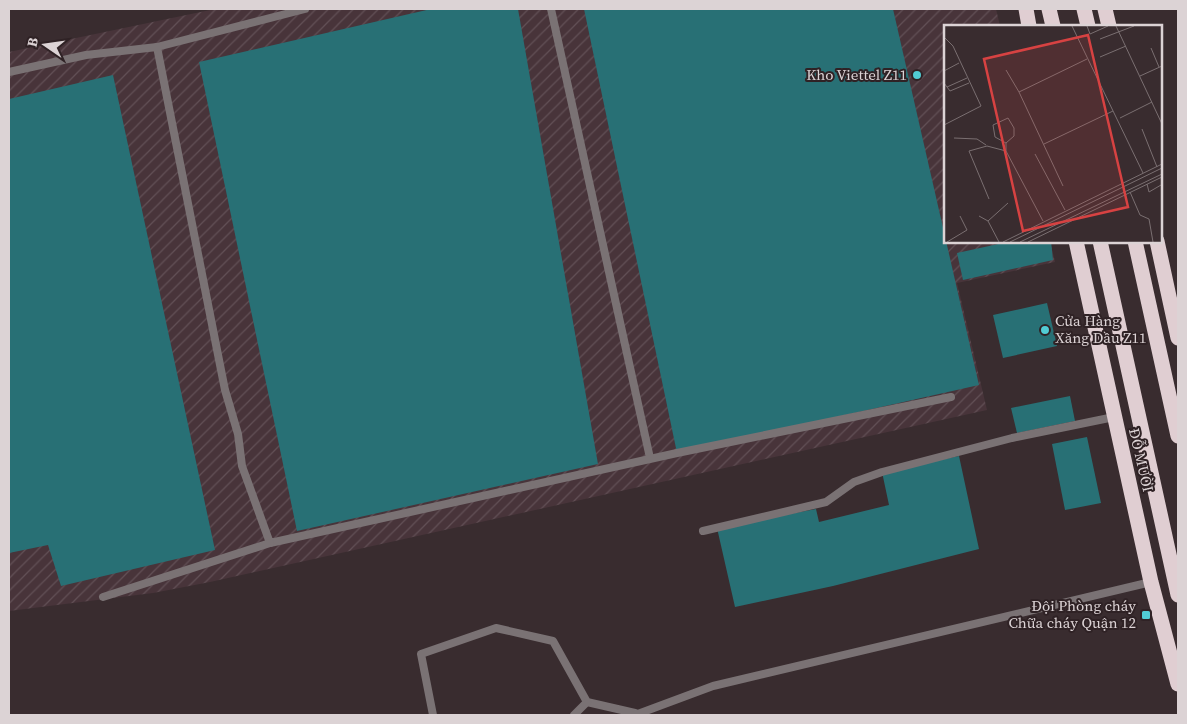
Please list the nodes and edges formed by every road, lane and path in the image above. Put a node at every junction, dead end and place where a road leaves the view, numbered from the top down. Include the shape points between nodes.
1 (304, 9) edge
2 (551, 9) edge
3 (1026, 9) edge
4 (1049, 9) edge
5 (1084, 9) edge
6 (1105, 9) edge
7 (1030, 25) edge
8 (1053, 25) edge
9 (1088, 25) edge
10 (1109, 25) edge
11 (157, 47) junction
12 (9, 72) edge
13 (1076, 242) edge
14 (1100, 242) edge
15 (1135, 242) edge
16 (1157, 242) edge
17 (1178, 338) edge
18 (951, 397) dead end
19 (1114, 417) junction
20 (1178, 436) edge
21 (650, 458) junction
22 (703, 531) dead end
23 (270, 543) junction
24 (1151, 582) junction
25 (1178, 595) edge
26 (103, 597) dead end
27 (1178, 684) edge
28 (587, 702) junction
29 (635, 714) edge
30 (433, 715) edge
31 (574, 715) edge

1 - 11 lane
2 - 21 lane
3 - 7 highway
4 - 8 highway
5 - 9 highway
6 - 10 highway
11 - 12 lane via 86,55
11 - 23 lane via 242,466
13 - 19 highway, ĐỖ MƯỜI
14 - 25 highway, ĐỖ MƯỜI
15 - 20 highway
16 - 17 highway
18 - 21 lane
19 - 22 lane via 1012,438 882,472 854,482 826,502
19 - 24 highway, ĐỖ MƯỜI
21 - 23 lane
23 - 26 lane
24 - 27 highway, ĐỖ MƯỜI
24 - 29 lane via 713,686
28 - 29 lane
28 - 30 lane via 553,641 496,628 421,654
28 - 31 lane

